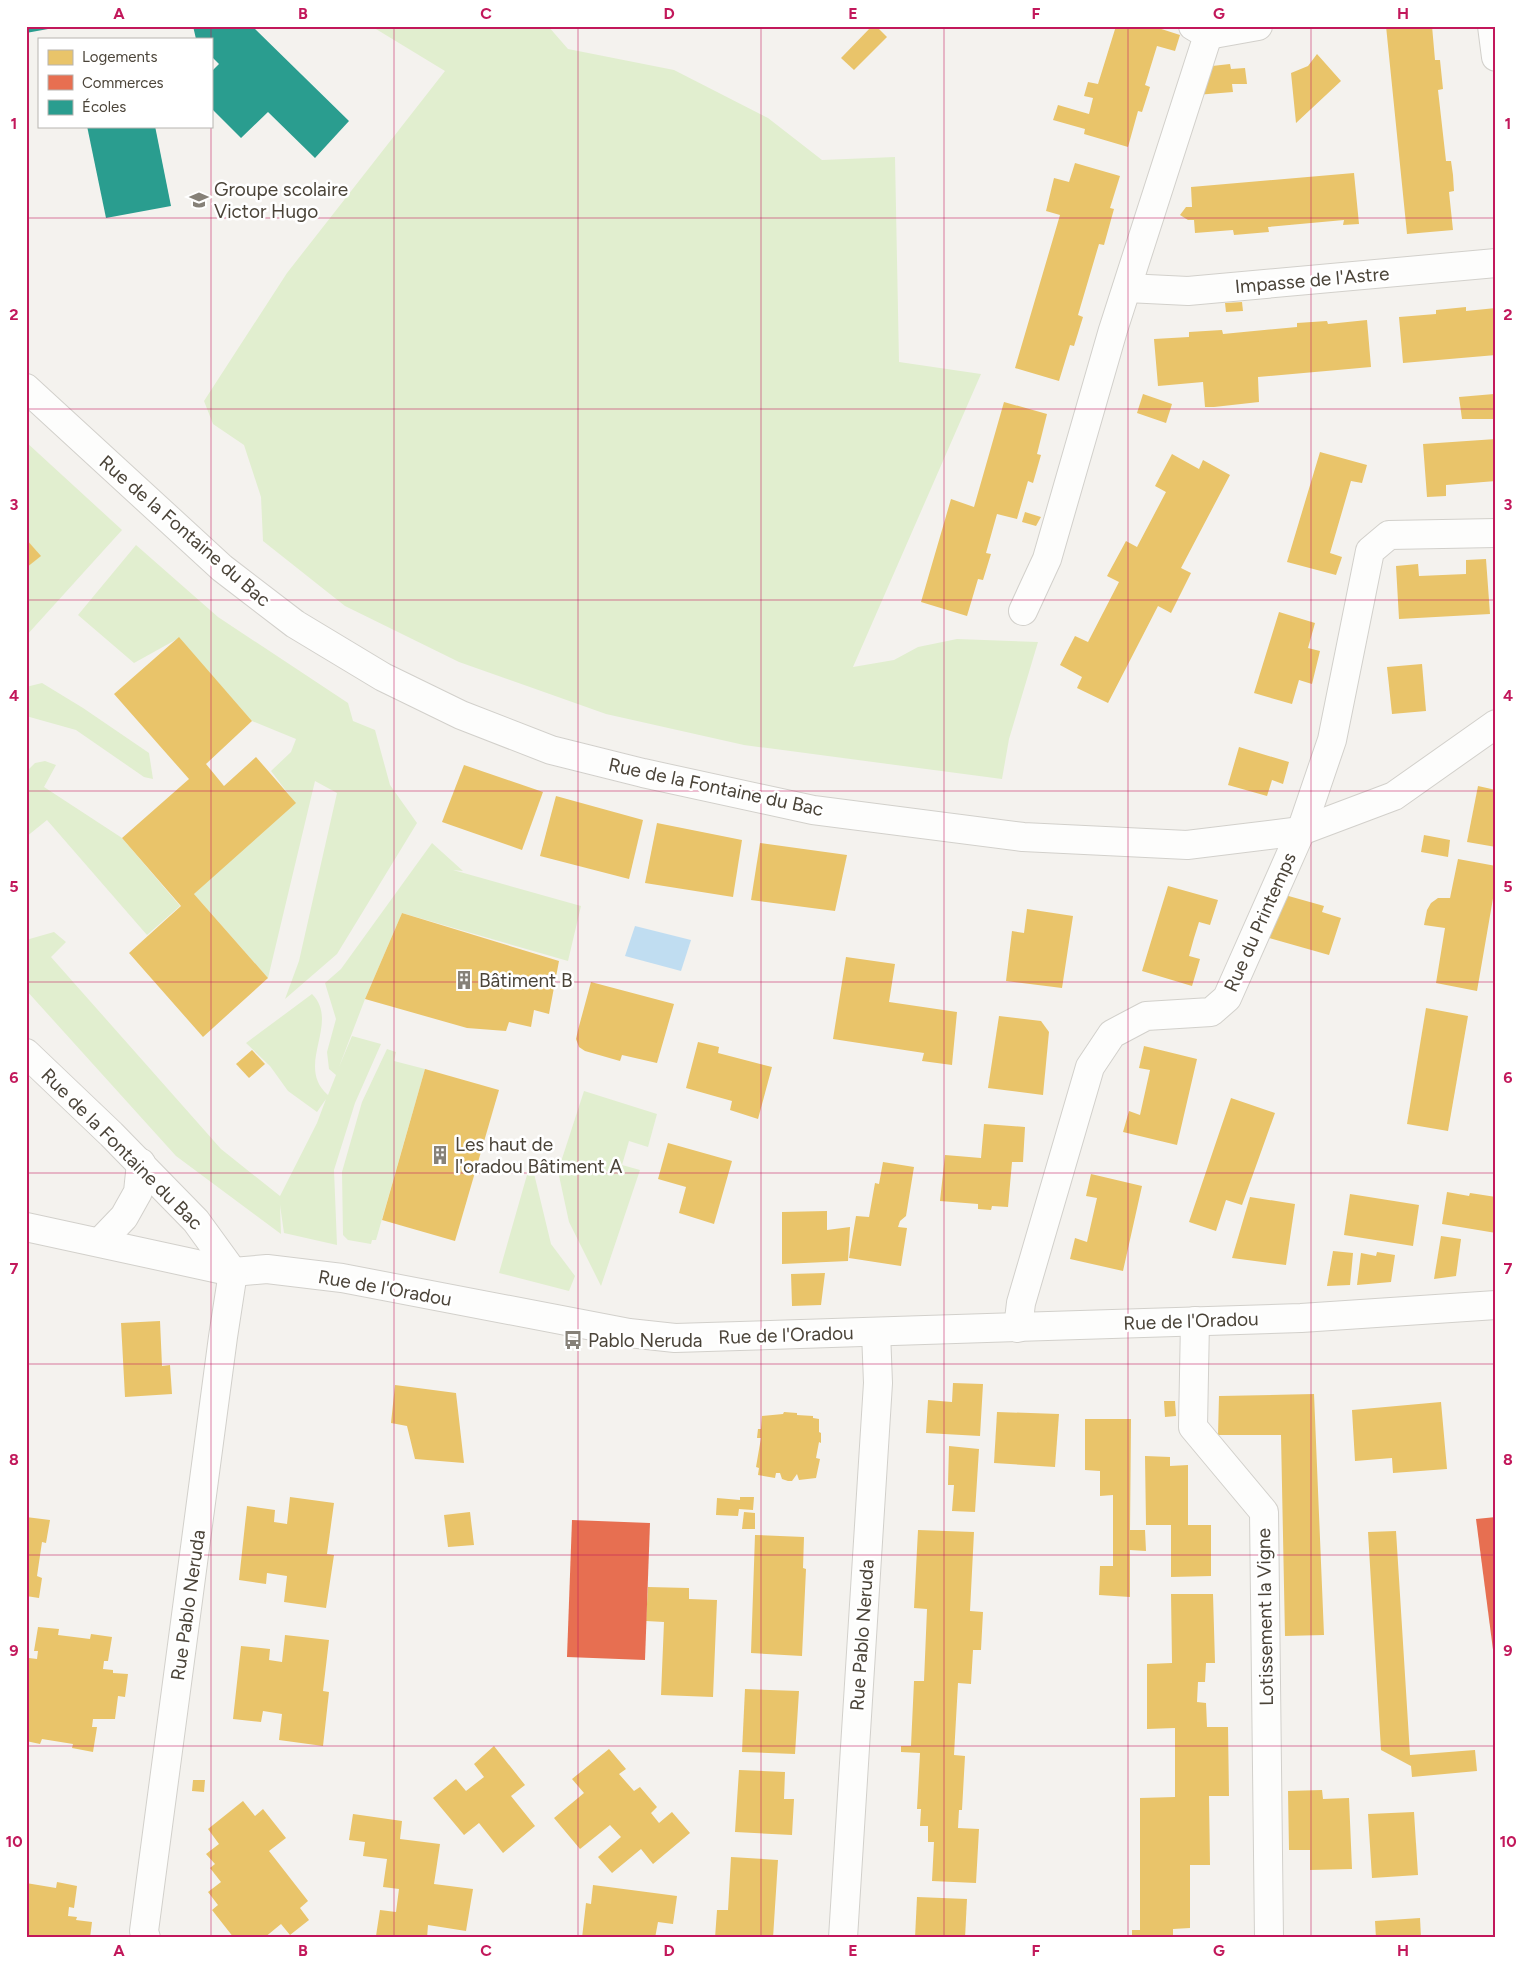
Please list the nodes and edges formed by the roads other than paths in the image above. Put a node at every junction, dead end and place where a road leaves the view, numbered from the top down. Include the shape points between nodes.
1 (1258, 26) edge
2 (1492, 26) edge
3 (1201, 31) edge
4 (1496, 57) edge
5 (1496, 263) edge
6 (1128, 288) junction
7 (26, 388) edge
8 (1496, 533) edge
9 (1023, 611) dead end
10 (1496, 724) edge
11 (1300, 831) junction
12 (26, 1053) edge
13 (141, 1163) junction
14 (26, 1227) edge
15 (100, 1242) junction
16 (234, 1272) junction
17 (1496, 1305) edge
18 (1195, 1321) junction
19 (1018, 1328) junction
20 (876, 1332) junction
21 (146, 1938) edge
22 (843, 1938) edge
23 (1269, 1938) edge

1 - 3 street
2 - 4 street
3 - 6 street
5 - 6 street, Impasse de l'Astre via 1188,291
6 - 9 street via 1046,559
7 - 11 street, Rue de la Fontaine du Bac via 222,568 295,624 383,677 461,716 551,750 813,810 1023,837 1187,845
8 - 11 street, Rue du Printemps via 1389,535 1370,551 1332,740
10 - 11 street, Rue de la Fontaine du Bac via 1394,796
11 - 19 street, Rue du Printemps via 1227,998 1211,1012 1146,1016 1112,1034 1090,1067 1021,1303
12 - 13 street, Rue de la Fontaine du Bac
13 - 15 street via 138,1192 124,1217
13 - 16 street, Rue de la Fontaine du Bac via 196,1221
14 - 15 street, Rue de l'Oradou
15 - 16 street, Rue de l'Oradou
16 - 20 street, Rue de l'Oradou via 267,1269 342,1278 629,1333 675,1338
16 - 21 street, Rue Pablo Neruda via 224,1323
17 - 18 street, Rue de l'Oradou via 1301,1318
18 - 19 street, Rue de l'Oradou
18 - 23 street, Lotissement la Vigne via 1193,1427 1264,1512
19 - 20 street, Rue de l'Oradou
20 - 22 street, Rue Pablo Neruda via 878,1383

